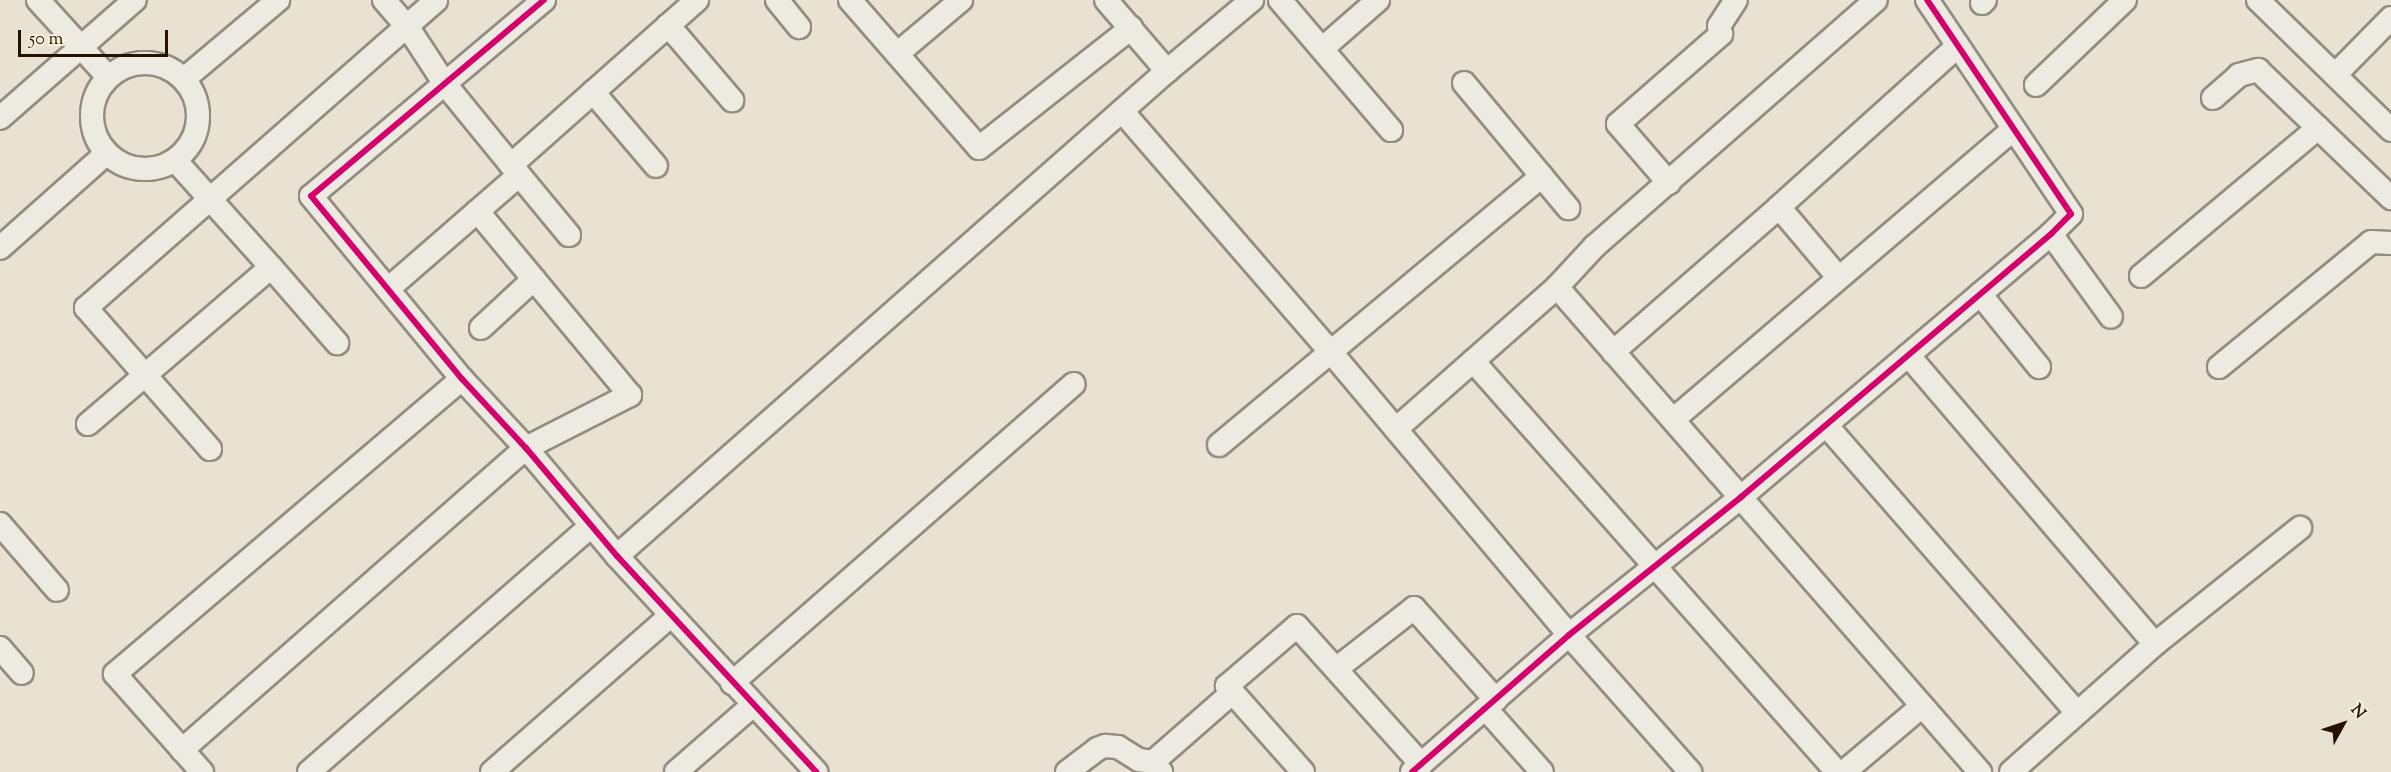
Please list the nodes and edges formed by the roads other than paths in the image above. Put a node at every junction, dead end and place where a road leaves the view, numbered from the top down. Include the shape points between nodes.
1 (38, 0) edge
2 (135, 0) edge
3 (278, 0) edge
4 (384, 0) edge
5 (436, 0) edge
6 (544, 0) edge
7 (697, 0) edge
8 (777, 0) edge
9 (850, 0) edge
10 (961, 0) edge
11 (1106, 0) edge
12 (1252, 0) edge
13 (1280, 0) edge
14 (1378, 0) edge
15 (1736, 0) edge
16 (1876, 0) edge
17 (1927, 0) edge
18 (2125, 0) edge
19 (2263, 2) edge
20 (2391, 18) edge
21 (668, 25) junction
22 (407, 26) junction
23 (799, 27) dead end
24 (1131, 28) junction
25 (1958, 46) junction
26 (1323, 48) junction
27 (81, 49) junction
28 (897, 54) junction
29 (1167, 71) junction
30 (2336, 75) junction
31 (108, 77) junction
32 (184, 79) junction
33 (1464, 83) dead end
34 (445, 84) junction
35 (2036, 85) dead end
36 (593, 92) junction
37 (2213, 98) dead end
38 (732, 100) dead end
39 (1122, 111) junction
40 (0, 118) edge
41 (2318, 128) junction
42 (2013, 129) junction
43 (1391, 130) dead end
44 (2391, 130) edge
45 (107, 153) junction
46 (175, 160) junction
47 (656, 166) dead end
48 (515, 170) junction
49 (1542, 176) junction
50 (1670, 183) junction
51 (209, 198) junction
52 (2391, 198) edge
53 (1779, 207) junction
54 (1568, 208) dead end
55 (477, 211) junction
56 (2051, 234) junction
57 (569, 235) dead end
58 (2391, 243) edge
59 (0, 248) edge
60 (271, 267) junction
61 (2141, 276) dead end
62 (1838, 277) junction
63 (534, 279) junction
64 (1557, 287) junction
65 (388, 289) junction
66 (1980, 294) junction
67 (2111, 317) dead end
68 (482, 328) dead end
69 (337, 343) dead end
70 (1330, 351) junction
71 (1613, 352) junction
72 (1908, 355) junction
73 (1473, 361) junction
74 (2039, 367) dead end
75 (2219, 367) dead end
76 (145, 375) junction
77 (462, 379) junction
78 (1074, 384) dead end
79 (1674, 419) junction
80 (88, 424) dead end
81 (1826, 425) junction
82 (1396, 429) junction
83 (1219, 445) dead end
84 (526, 448) junction
85 (210, 449) dead end
86 (1741, 497) junction
87 (0, 524) edge
88 (591, 526) junction
89 (2300, 528) dead end
90 (617, 556) junction
91 (1655, 567) junction
92 (57, 590) dead end
93 (670, 616) junction
94 (1569, 635) junction
95 (2155, 644) junction
96 (0, 648) edge
97 (1336, 669) junction
98 (22, 673) dead end
99 (732, 683) junction
100 (1233, 692) junction
101 (753, 705) junction
102 (1491, 705) junction
103 (1922, 706) junction
104 (2077, 713) junction
105 (182, 750) junction
106 (1157, 767) edge
107 (1416, 768) edge
108 (202, 772) edge
109 (309, 772) edge
110 (492, 772) edge
111 (676, 772) edge
112 (816, 772) edge
113 (1067, 772) edge
114 (1303, 772) edge
115 (1542, 772) edge
116 (1690, 772) edge
117 (1837, 772) edge
118 (1844, 772) edge
119 (1980, 772) edge
120 (2011, 772) edge

1 - 27 street
2 - 27 street
3 - 32 street
4 - 22 street
5 - 22 street
6 - 34 street
7 - 21 street
8 - 23 street
9 - 28 street
10 - 28 street
11 - 24 street
12 - 29 street
13 - 26 street
14 - 26 street
15 - 50 street via 1719,26 1721,34 1618,124
16 - 50 street
17 - 25 street
18 - 35 street
19 - 30 street
20 - 30 street
21 - 36 street
21 - 38 street
22 - 34 street
22 - 51 street
24 - 28 street via 978,148
24 - 29 street
25 - 42 street
25 - 53 street
26 - 43 street
27 - 31 street
27 - 40 street
29 - 39 street
30 - 44 street
31 - 32 street via 138,63 154,63
31 - 45 street via 93,106 93,123
32 - 46 street via 199,112 197,131 189,147
33 - 49 street
34 - 48 street
34 - 65 street via 311,196
36 - 47 street
36 - 48 street
37 - 41 street via 2239,75 2258,70
39 - 70 street
39 - 90 street
41 - 52 street
41 - 61 street
42 - 56 street via 2071,214
42 - 62 street
45 - 46 street via 119,162 140,168 162,167
45 - 59 street
46 - 51 street
48 - 55 street
48 - 57 street
49 - 54 street
49 - 70 street
50 - 64 street via 1595,246
51 - 60 street
51 - 76 street via 86,308
53 - 62 street
53 - 71 street
55 - 63 street
55 - 65 street
56 - 66 street
56 - 67 street
58 - 75 street via 2371,242
60 - 69 street
60 - 76 street
62 - 79 street
63 - 68 street
63 - 84 street via 630,395
64 - 71 street
64 - 73 street
65 - 77 street
66 - 72 street
66 - 74 street
70 - 82 street
70 - 83 street
71 - 79 street
72 - 81 street
72 - 95 street
73 - 82 street
73 - 91 street
76 - 80 street
76 - 85 street
77 - 84 street
77 - 105 street via 115,675
78 - 99 street
79 - 86 street
81 - 86 street
81 - 104 street
82 - 94 street
84 - 88 street
84 - 105 street
86 - 91 street
86 - 103 street
87 - 92 street
88 - 90 street
88 - 109 street
89 - 95 street
90 - 93 street
91 - 94 street
91 - 117 street
93 - 99 street
93 - 110 street
94 - 102 street
94 - 116 street
95 - 104 street
96 - 98 street
97 - 100 street via 1297,626 1227,686
97 - 102 street via 1414,608
97 - 107 street
99 - 101 street
100 - 106 street
100 - 114 street
101 - 111 street
101 - 112 street
102 - 107 street
102 - 115 street
103 - 118 street
103 - 119 street
104 - 120 street
105 - 108 street
106 - 113 street via 1118,747 1105,746

